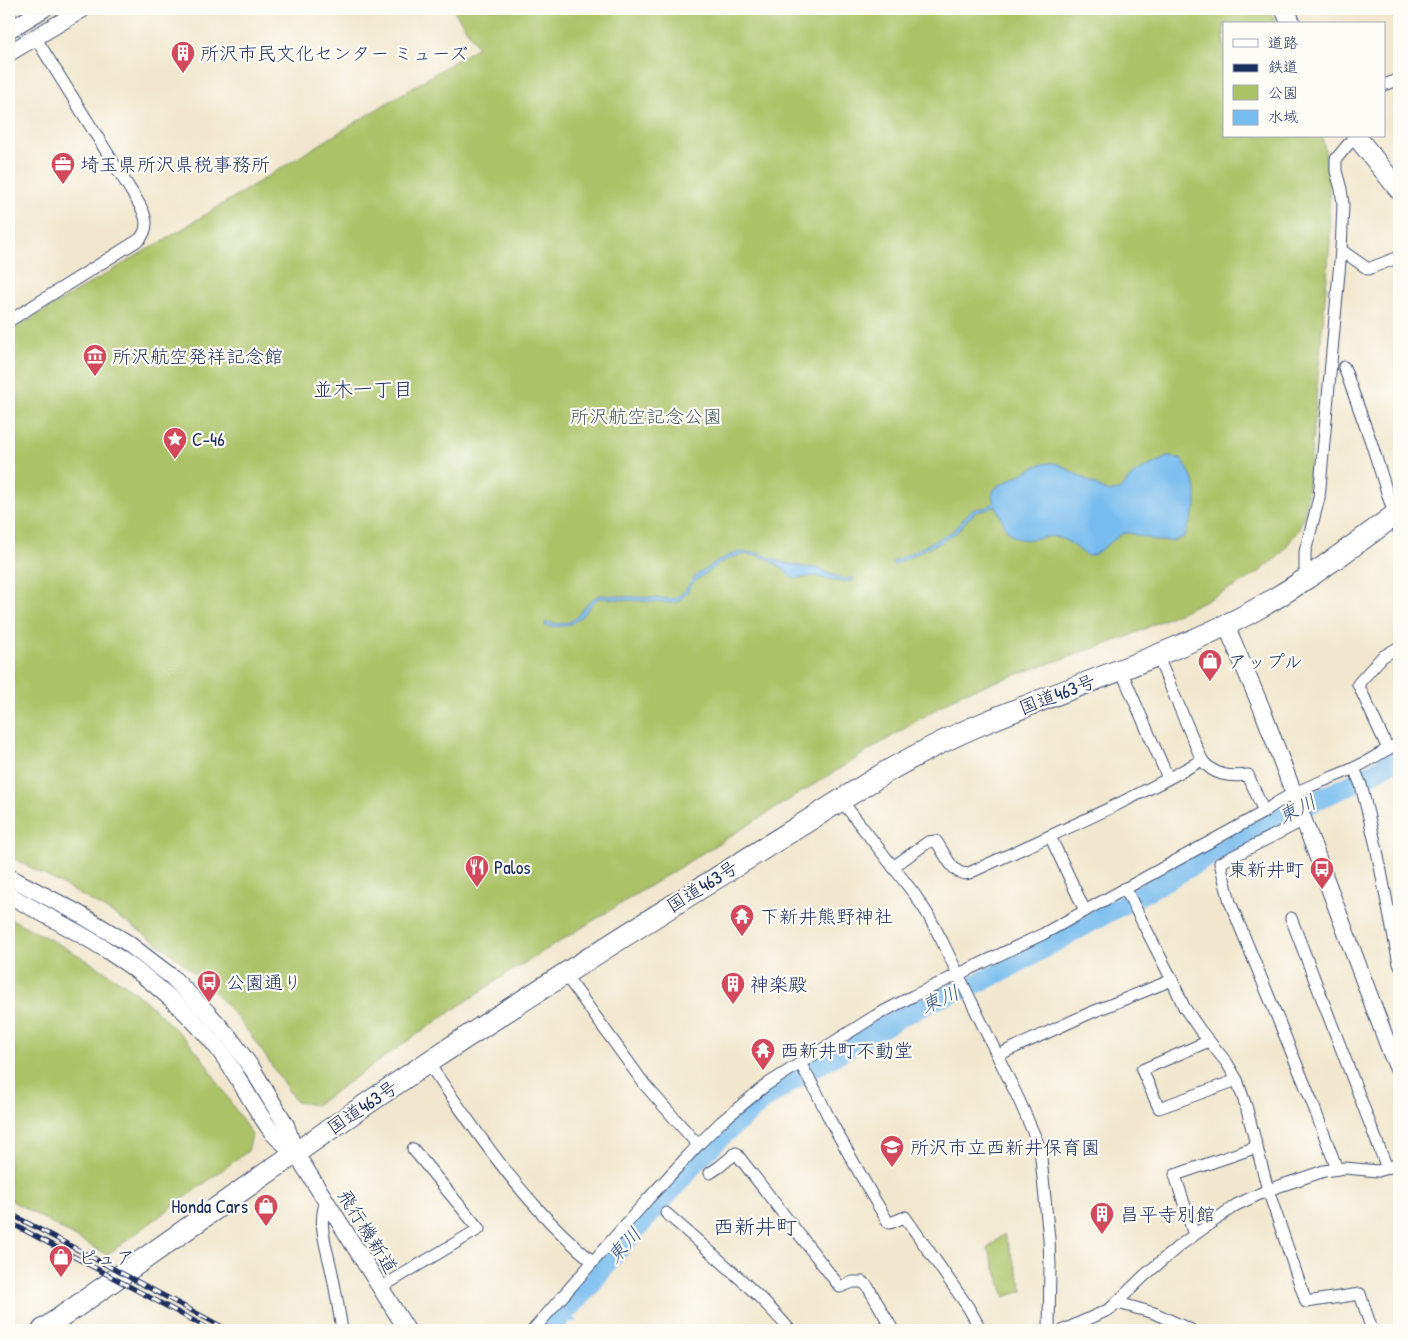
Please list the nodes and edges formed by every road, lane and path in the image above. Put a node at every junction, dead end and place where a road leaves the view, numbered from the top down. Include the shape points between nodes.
1 (44, 9) edge
2 (83, 9) edge
3 (1285, 9) edge
4 (20, 15) edge
5 (1290, 22) edge
6 (9, 30) edge
7 (35, 37) junction
8 (9, 53) edge
9 (1399, 79) edge
10 (1386, 84) edge
11 (1354, 138) edge
12 (1358, 138) edge
13 (1399, 190) edge
14 (1341, 250) junction
15 (1399, 258) edge
16 (9, 321) edge
17 (1344, 367) dead end
18 (1397, 519) edge
19 (1305, 580) junction
20 (1226, 625) junction
21 (1399, 647) edge
22 (1157, 655) junction
23 (1121, 670) junction
24 (1399, 743) edge
25 (1388, 749) junction
26 (1202, 760) junction
27 (1355, 770) junction
28 (1168, 778) junction
29 (841, 800) junction
30 (1299, 808) junction
31 (1264, 812) junction
32 (1050, 836) junction
33 (893, 867) junction
34 (9, 877) edge
35 (1126, 890) junction
36 (9, 896) edge
37 (1085, 911) junction
38 (1291, 918) dead end
39 (1399, 964) edge
40 (564, 973) junction
41 (960, 979) junction
42 (1172, 980) junction
43 (1210, 1041) junction
44 (998, 1056) junction
45 (428, 1062) junction
46 (801, 1065) junction
47 (1399, 1071) edge
48 (1237, 1080) junction
49 (698, 1145) junction
50 (1258, 1147) junction
51 (413, 1149) dead end
52 (295, 1152) junction
53 (1399, 1164) edge
54 (1388, 1168) junction
55 (1337, 1169) junction
56 (710, 1173) dead end
57 (1268, 1190) junction
58 (326, 1201) junction
59 (666, 1214) dead end
60 (1194, 1235) junction
61 (592, 1262) junction
62 (380, 1288) junction
63 (1118, 1303) junction
64 (43, 1330) edge
65 (342, 1330) edge
66 (406, 1330) edge
67 (533, 1330) edge
68 (790, 1330) edge
69 (893, 1330) edge
70 (981, 1330) edge
71 (1048, 1330) edge
72 (1064, 1330) edge
73 (1191, 1330) edge
74 (1372, 1330) edge

1 - 4 street
2 - 7 street
3 - 5 main road
4 - 6 street
4 - 7 street
7 - 8 street
7 - 16 street via 143,210 146,233
9 - 10 street
11 - 14 street via 1336,159 1343,204
12 - 13 main road
14 - 15 street via 1368,269
14 - 19 street via 1319,498 1305,552
17 - 18 street
18 - 19 highway, 国道463号
19 - 20 highway, 国道463号
20 - 22 highway, 国道463号
20 - 30 street
21 - 25 street via 1382,657 1358,684
22 - 23 highway, 国道463号
22 - 26 street
23 - 28 street
23 - 29 highway, 国道463号 via 1020,708 935,745
24 - 25 street
25 - 27 street
26 - 28 street
26 - 31 street via 1207,767 1224,775 1248,775
27 - 30 street
27 - 39 street via 1376,846
28 - 32 street
29 - 33 street
29 - 40 highway, 国道463号
30 - 31 street via 1273,804
30 - 47 street
30 - 55 street via 1220,863 1230,902
31 - 35 street
32 - 33 street via 964,874 954,868 936,841 928,842
32 - 37 street
33 - 41 street via 927,913
34 - 52 street via 126,942 185,989 230,1038 253,1070 286,1125
35 - 37 street
35 - 42 street
36 - 52 street via 97,944 158,988 215,1046 273,1133
37 - 41 street
38 - 54 street
40 - 45 highway, 国道463号
40 - 49 street via 645,1085
41 - 44 street
41 - 46 street via 913,996 875,1016
42 - 43 street via 1189,1014
42 - 44 street via 1090,1013
43 - 48 street
43 - 48 street via 1142,1070 1159,1108
44 - 71 street via 1040,1148 1050,1265
45 - 52 highway, 国道463号
45 - 61 street via 522,1190
46 - 49 street via 746,1100
46 - 70 street via 888,1222 905,1217
48 - 50 street
49 - 61 street
50 - 57 street
50 - 60 street via 1175,1175
51 - 62 street via 479,1229
52 - 58 street, 飛行機新道
52 - 64 highway, 国道463号
53 - 54 street
54 - 55 street via 1378,1171
55 - 57 street
56 - 69 street via 736,1153 840,1287 863,1282
57 - 60 street via 1236,1205
57 - 74 street via 1306,1302 1360,1294
58 - 62 street, 飛行機新道
58 - 65 street via 322,1219
59 - 68 street
60 - 63 street via 1144,1276
61 - 67 street
62 - 66 street, 飛行機新道
63 - 72 street via 1110,1310
63 - 73 street via 1154,1313

